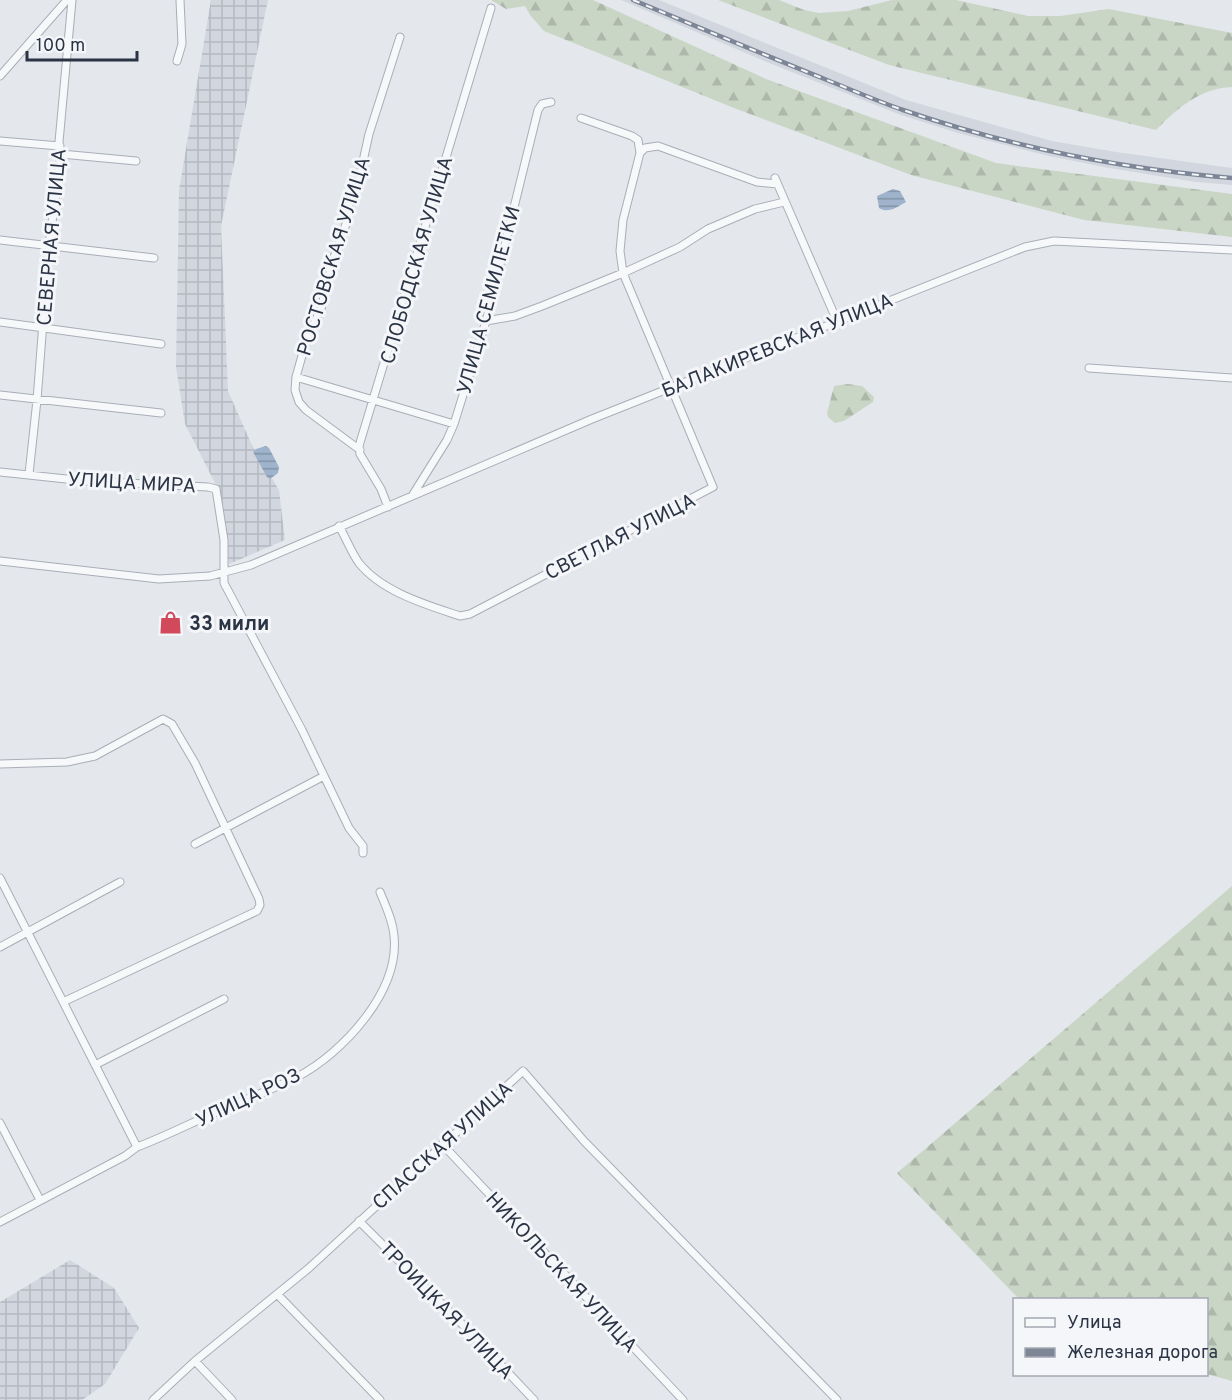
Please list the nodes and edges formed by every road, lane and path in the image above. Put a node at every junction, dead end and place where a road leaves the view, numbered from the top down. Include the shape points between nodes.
1 (67, 0) edge
2 (72, 0) edge
3 (180, 0) edge
4 (491, 9) dead end
5 (400, 37) dead end
6 (177, 61) dead end
7 (0, 76) edge
8 (551, 102) dead end
9 (581, 118) dead end
10 (0, 141) edge
11 (61, 150) junction
12 (640, 153) junction
13 (136, 160) dead end
14 (784, 202) junction
15 (0, 240) edge
16 (49, 245) junction
17 (1232, 250) edge
18 (154, 258) dead end
19 (623, 273) junction
20 (486, 321) junction
21 (837, 321) junction
22 (0, 322) edge
23 (43, 327) junction
24 (160, 344) dead end
25 (1089, 368) dead end
26 (297, 377) junction
27 (1232, 378) edge
28 (671, 386) junction
29 (0, 396) edge
30 (37, 399) junction
31 (374, 400) junction
32 (161, 413) dead end
33 (454, 424) junction
34 (360, 450) junction
35 (0, 472) edge
36 (29, 474) junction
37 (412, 496) junction
38 (388, 507) junction
39 (339, 526) junction
40 (0, 561) edge
41 (224, 573) junction
42 (0, 764) edge
43 (324, 776) junction
44 (225, 829) junction
45 (195, 844) dead end
46 (363, 853) dead end
47 (0, 878) edge
48 (120, 882) dead end
49 (380, 892) dead end
50 (27, 933) junction
51 (0, 947) edge
52 (224, 999) dead end
53 (63, 1002) junction
54 (95, 1065) junction
55 (0, 1123) edge
56 (442, 1144) junction
57 (137, 1148) junction
58 (40, 1200) junction
59 (359, 1221) junction
60 (0, 1222) edge
61 (277, 1294) junction
62 (195, 1361) junction
63 (153, 1400) edge
64 (232, 1400) edge
65 (380, 1400) edge
66 (534, 1400) edge
67 (683, 1400) edge
68 (837, 1400) edge

1 - 7 street
2 - 11 street, СЕВЕРНАЯ УЛИЦА
3 - 6 street via 182,44
4 - 31 street, СЛОБОДСКАЯ УЛИЦА
5 - 26 street, РОСТОВСКАЯ УЛИЦА via 321,309 307,338
8 - 20 street, УЛИЦА СЕМИЛЕТКИ via 542,104 538,110
9 - 12 street via 632,136 638,140
10 - 11 street
11 - 13 street
11 - 16 street, СЕВЕРНАЯ УЛИЦА
12 - 14 street via 658,146 757,182 776,181
12 - 19 street, СВЕТЛАЯ УЛИЦА via 623,220
14 - 19 street via 755,209 708,229
14 - 21 street via 790,208
15 - 16 street
16 - 18 street
16 - 23 street, СЕВЕРНАЯ УЛИЦА
17 - 21 street, БАЛАКИРЕВСКАЯ УЛИЦА via 1054,241 1025,247
19 - 20 street via 515,316
19 - 28 street, СВЕТЛАЯ УЛИЦА
20 - 33 street, УЛИЦА СЕМИЛЕТКИ
21 - 28 street, БАЛАКИРЕВСКАЯ УЛИЦА
22 - 23 street
23 - 24 street
23 - 30 street, СЕВЕРНАЯ УЛИЦА
25 - 27 street
26 - 31 street
26 - 34 street, РОСТОВСКАЯ УЛИЦА via 295,390 299,402
28 - 37 street, БАЛАКИРЕВСКАЯ УЛИЦА
28 - 39 street, СВЕТЛАЯ УЛИЦА via 713,487 470,614 460,616 440,609 378,580 359,563
29 - 30 street
30 - 32 street
30 - 36 street, СЕВЕРНАЯ УЛИЦА
31 - 33 street
31 - 34 street, СЛОБОДСКАЯ УЛИЦА
33 - 37 street, УЛИЦА СЕМИЛЕТКИ
34 - 38 street
35 - 36 street, УЛИЦА МИРА
36 - 41 street, УЛИЦА МИРА via 216,489 224,540
37 - 38 street, БАЛАКИРЕВСКАЯ УЛИЦА
38 - 39 street, БАЛАКИРЕВСКАЯ УЛИЦА
39 - 41 street, БАЛАКИРЕВСКАЯ УЛИЦА
40 - 41 street, БАЛАКИРЕВСКАЯ УЛИЦА via 159,579
41 - 43 street via 224,584
42 - 44 street via 67,762 95,756 163,718 172,724 195,763
43 - 44 street
43 - 46 street via 349,828 363,846
44 - 45 street
44 - 53 street via 259,898 257,911
47 - 50 street
48 - 50 street
49 - 57 street, УЛИЦА РОЗ via 394,937 392,966 374,1005 338,1048 298,1076
50 - 51 street
50 - 53 street
52 - 54 street
53 - 54 street
54 - 57 street
55 - 58 street
56 - 59 street, СПАССКАЯ УЛИЦА
56 - 67 street, НИКОЛЬСКАЯ УЛИЦА
56 - 68 street, СПАССКАЯ УЛИЦА via 523,1071 584,1141
57 - 58 street, УЛИЦА РОЗ
58 - 60 street, УЛИЦА РОЗ
59 - 61 street, СПАССКАЯ УЛИЦА
59 - 66 street, ТРОИЦКАЯ УЛИЦА
61 - 62 street, СПАССКАЯ УЛИЦА
61 - 65 street
62 - 63 street, СПАССКАЯ УЛИЦА
62 - 64 street

